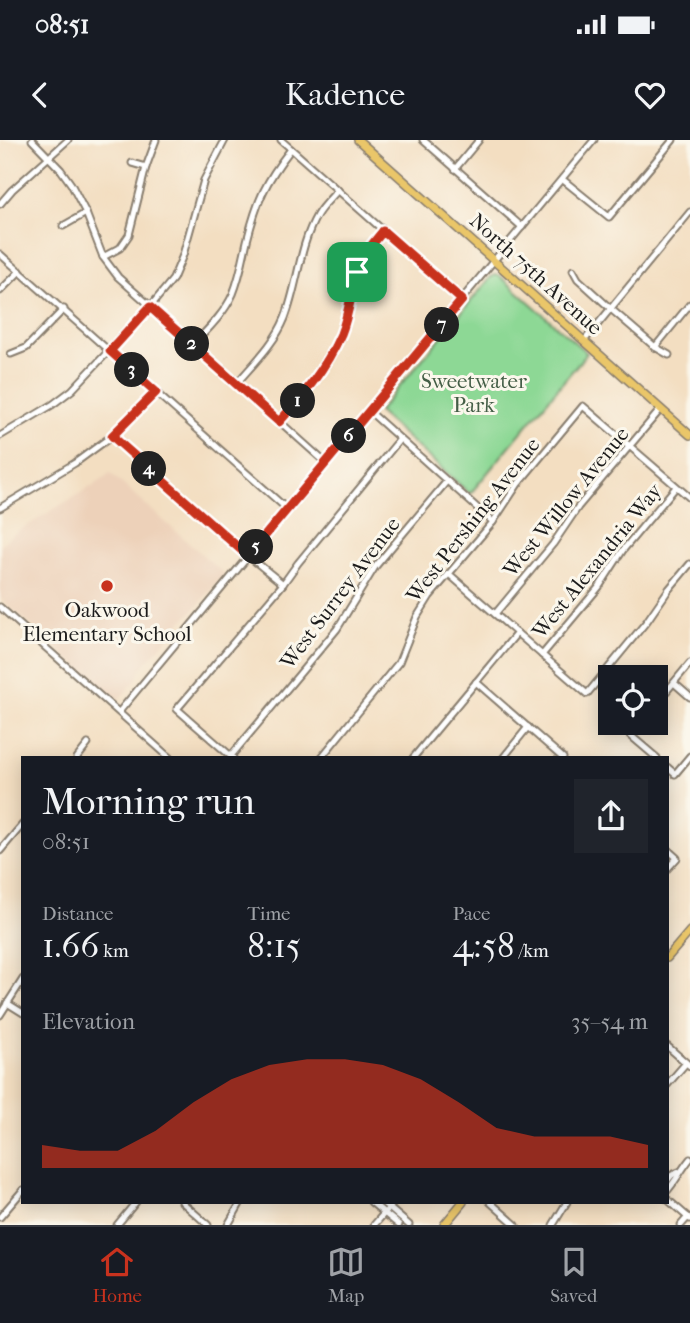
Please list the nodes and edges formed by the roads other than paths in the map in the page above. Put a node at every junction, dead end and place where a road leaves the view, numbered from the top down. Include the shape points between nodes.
1 (32, 140) edge
2 (68, 140) edge
3 (156, 140) edge
4 (225, 140) edge
5 (281, 140) edge
6 (358, 140) edge
7 (423, 140) edge
8 (479, 140) edge
9 (594, 140) edge
10 (673, 140) edge
11 (291, 149) junction
12 (49, 157) junction
13 (132, 163) dead end
14 (146, 167) junction
15 (455, 169) junction
16 (562, 179) junction
17 (338, 190) junction
18 (0, 204) edge
19 (86, 212) junction
20 (690, 212) edge
21 (63, 226) dead end
22 (522, 228) junction
23 (383, 231) junction
24 (0, 254) edge
25 (103, 257) junction
26 (494, 261) junction
27 (573, 270) dead end
28 (20, 271) junction
29 (0, 292) edge
30 (352, 295) junction
31 (366, 298) dead end
32 (462, 300) junction
33 (690, 304) edge
34 (150, 307) junction
35 (64, 309) junction
36 (611, 309) junction
37 (584, 341) junction
38 (193, 345) junction
39 (655, 347) junction
40 (110, 351) junction
41 (11, 354) dead end
42 (669, 355) dead end
43 (237, 383) junction
44 (156, 392) junction
45 (661, 409) junction
46 (369, 411) junction
47 (279, 422) junction
48 (690, 435) edge
49 (0, 436) edge
50 (112, 436) junction
51 (400, 439) junction
52 (630, 446) junction
53 (326, 463) junction
54 (447, 481) junction
55 (676, 487) junction
56 (690, 498) edge
57 (0, 508) edge
58 (288, 509) junction
59 (493, 522) junction
60 (248, 556) junction
61 (690, 564) edge
62 (449, 574) junction
63 (283, 584) junction
64 (0, 607) edge
65 (495, 614) junction
66 (517, 633) junction
67 (542, 654) junction
68 (690, 663) edge
69 (476, 682) junction
70 (674, 683) junction
71 (668, 690) edge
72 (690, 697) edge
73 (119, 712) junction
74 (527, 727) junction
75 (631, 735) edge
76 (88, 744) dead end
77 (79, 756) edge
78 (168, 756) edge
79 (231, 756) edge
80 (233, 756) edge
81 (323, 756) edge
82 (415, 756) edge
83 (505, 756) edge
84 (560, 756) edge
85 (655, 756) edge
86 (690, 756) edge
87 (669, 769) edge
88 (21, 826) edge
89 (0, 851) edge
90 (669, 852) edge
91 (675, 860) junction
92 (669, 867) edge
93 (680, 869) dead end
94 (690, 931) edge
95 (669, 955) edge
96 (21, 982) edge
97 (7, 1003) junction
98 (21, 1012) edge
99 (0, 1015) edge
100 (669, 1048) edge
101 (688, 1064) edge
102 (669, 1083) edge
103 (690, 1159) edge
104 (669, 1181) edge
105 (21, 1192) edge
106 (669, 1201) edge
107 (134, 1204) edge
108 (184, 1204) edge
109 (241, 1204) edge
110 (374, 1204) edge
111 (383, 1204) edge
112 (392, 1204) edge
113 (461, 1204) edge
114 (492, 1204) edge
115 (566, 1204) edge
116 (386, 1211) junction
117 (0, 1217) edge
118 (689, 1218) edge
119 (117, 1225) edge
120 (208, 1225) edge
121 (228, 1225) edge
122 (374, 1225) edge
123 (398, 1225) edge
124 (410, 1225) edge
125 (444, 1225) edge
126 (516, 1225) edge
127 (553, 1225) edge
128 (681, 1225) edge

1 - 12 street
2 - 12 street
3 - 14 street
4 - 34 street via 204,180 173,279
5 - 11 street
6 - 26 main road, North 75th Avenue
7 - 15 street
8 - 15 street
9 - 16 street
10 - 16 street via 610,217
11 - 17 street
11 - 38 street via 261,195 230,300
12 - 18 street
12 - 19 street
13 - 14 street
14 - 25 street via 129,235 120,248
15 - 22 street
16 - 22 street
17 - 23 street
17 - 43 street via 311,227 280,329
19 - 21 street
19 - 25 street
20 - 36 street
22 - 26 street
23 - 30 street via 363,258
23 - 32 street
24 - 28 street
25 - 34 street
26 - 32 street
26 - 37 main road, North 75th Avenue
27 - 36 street
28 - 29 street
28 - 35 street
30 - 31 street
30 - 47 street via 329,359
32 - 46 street
33 - 39 street
34 - 38 street
34 - 40 street
35 - 40 street
35 - 41 street via 26,348
36 - 37 street
36 - 39 street
37 - 45 main road, North 75th Avenue
38 - 43 street
39 - 42 street
40 - 44 street
40 - 49 street via 72,390
43 - 47 street
44 - 50 street
44 - 58 street
45 - 48 main road, North 75th Avenue
45 - 52 street, West Willow Avenue
46 - 51 street
46 - 53 street
47 - 53 street
50 - 57 street
50 - 60 street
51 - 54 street
51 - 63 street
52 - 55 street
52 - 59 street, West Pershing Avenue via 583,406 518,484
52 - 65 street, West Willow Avenue
53 - 58 street
54 - 59 street
54 - 80 street, West Surrey Avenue via 375,567 337,629
55 - 56 street
55 - 67 street, West Alexandria Way
58 - 60 street
59 - 62 street, West Pershing Avenue
60 - 63 street
60 - 73 street
61 - 67 street via 587,694
62 - 65 street
62 - 81 street, West Pershing Avenue via 417,617 399,662
63 - 79 street via 177,709
64 - 73 street
65 - 66 street
66 - 67 street
66 - 69 street
68 - 70 street
69 - 74 street
69 - 82 street
70 - 71 street
70 - 72 street
73 - 78 street
74 - 83 street
74 - 84 street
75 - 85 street
76 - 77 street
86 - 87 street via 675,774
88 - 89 street
90 - 91 street
91 - 92 street
91 - 93 street
94 - 95 main road
96 - 97 street
97 - 98 street
97 - 99 street
100 - 101 street
101 - 102 street
103 - 104 street via 677,1178
105 - 117 street
106 - 118 street
107 - 119 street
108 - 120 street
109 - 121 street
110 - 116 street
111 - 116 street
112 - 116 street
113 - 125 main road
114 - 126 street
115 - 127 street
116 - 122 street
116 - 123 street
116 - 124 street
118 - 128 street

